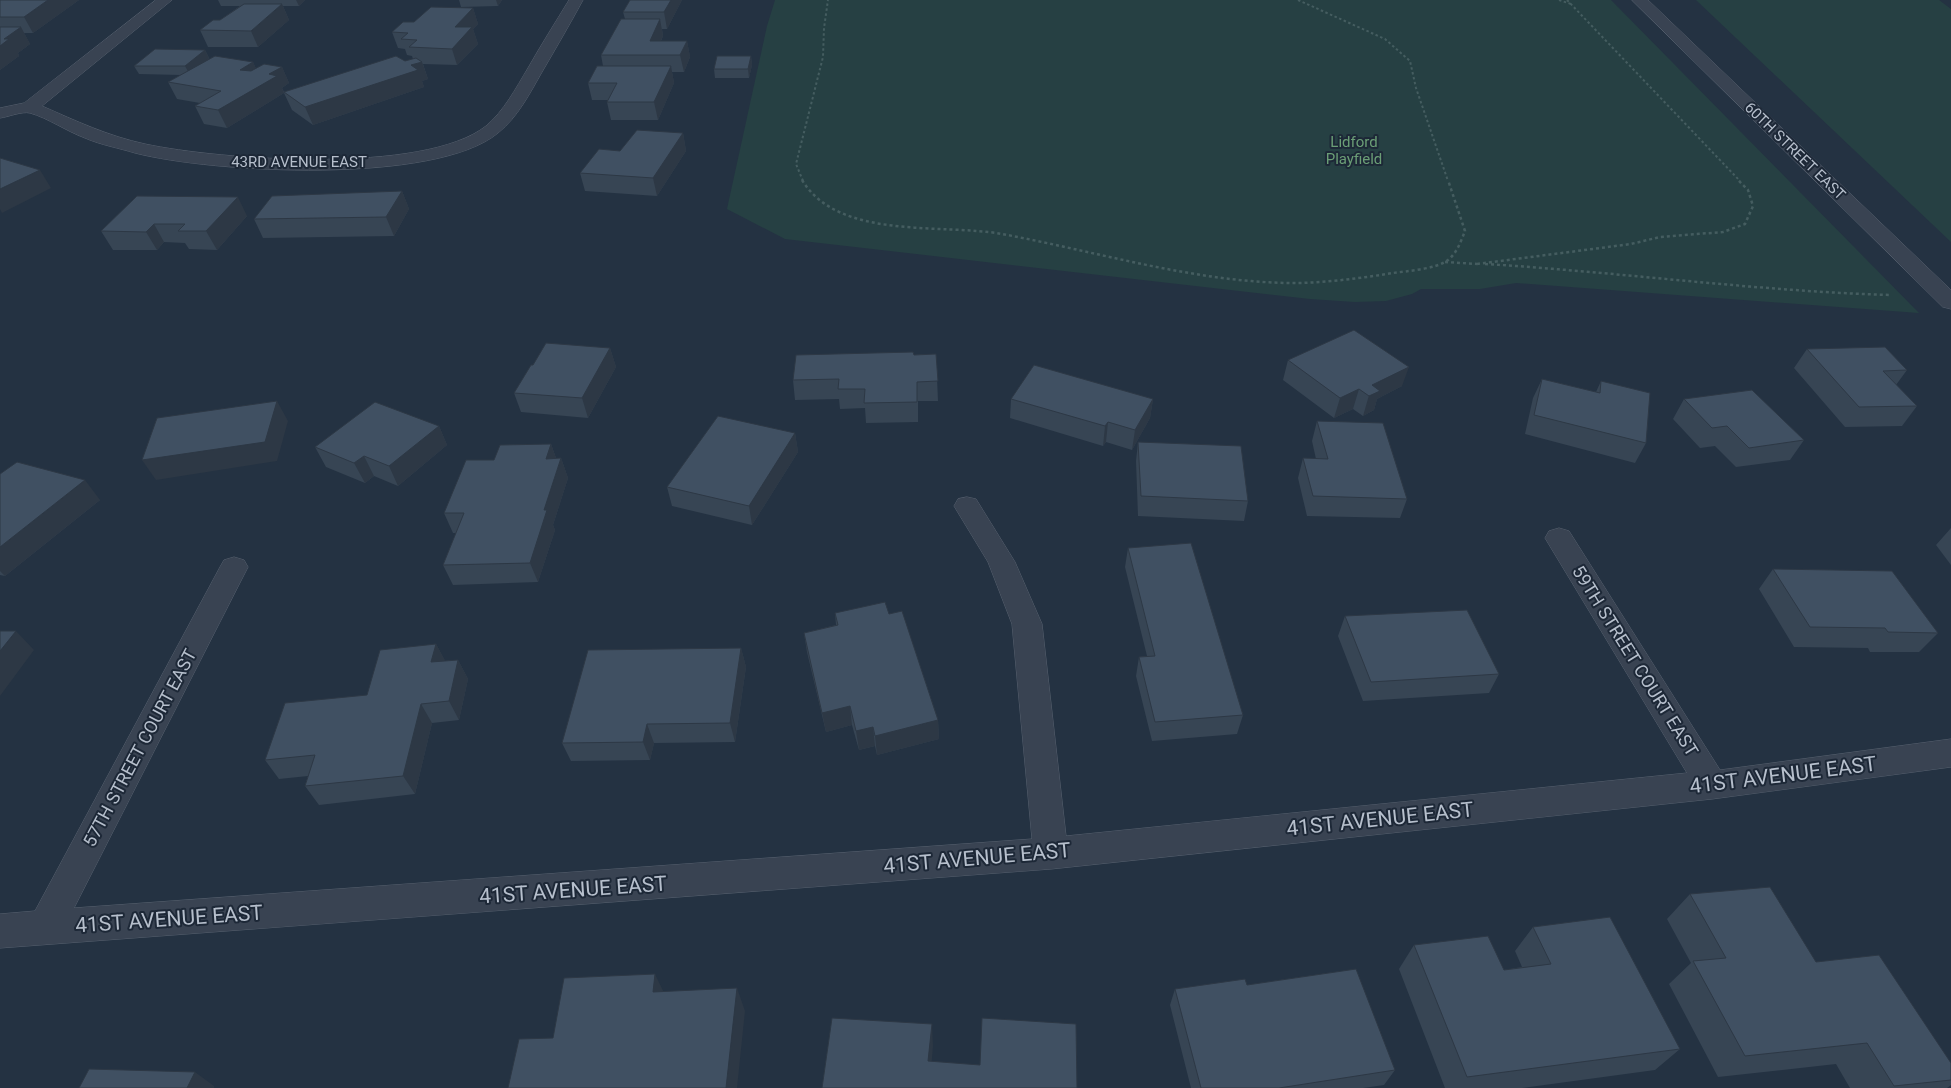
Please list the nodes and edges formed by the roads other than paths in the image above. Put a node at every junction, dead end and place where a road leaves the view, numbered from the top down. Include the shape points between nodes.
1 (165, 0) edge
2 (576, 0) edge
3 (1639, 0) edge
4 (30, 108) junction
5 (0, 113) edge
6 (1948, 299) edge
7 (967, 506) dead end
8 (1559, 538) dead end
9 (234, 567) dead end
10 (1951, 753) edge
11 (1712, 785) junction
12 (1051, 853) junction
13 (45, 928) junction
14 (0, 931) edge

1 - 4 street
2 - 4 street, 43RD AVENUE EAST via 513,107 502,120 478,139 425,156 318,165 222,162 142,149 92,135
3 - 6 street, 60TH STREET EAST
4 - 5 street
7 - 12 street via 1002,560 1027,624
8 - 11 street, 59TH STREET COURT EAST
9 - 13 street, 57TH STREET COURT EAST
10 - 11 street, 41ST AVENUE EAST
11 - 12 street, 41ST AVENUE EAST
12 - 13 street, 41ST AVENUE EAST
13 - 14 street, 41ST AVENUE EAST

